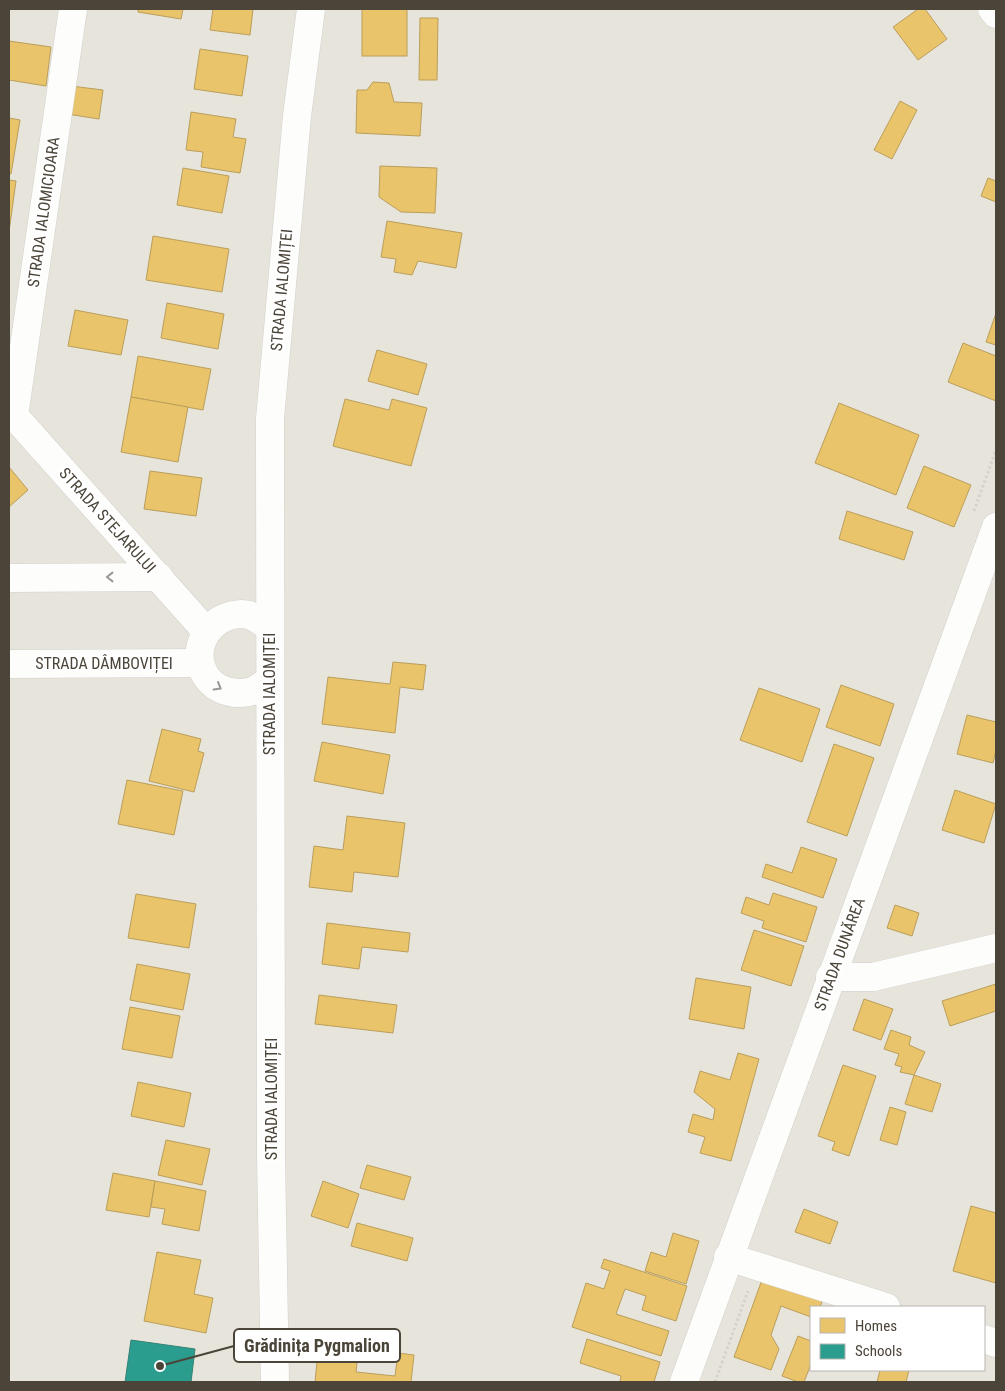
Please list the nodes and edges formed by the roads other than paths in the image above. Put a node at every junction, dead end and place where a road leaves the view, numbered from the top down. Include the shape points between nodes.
1 (73, 9) edge
2 (311, 9) edge
3 (992, 9) edge
4 (996, 14) edge
5 (11, 413) edge
6 (996, 527) edge
7 (159, 577) junction
8 (9, 578) edge
9 (269, 627) junction
10 (206, 631) junction
11 (200, 663) junction
12 (9, 664) edge
13 (269, 681) junction
14 (996, 948) edge
15 (830, 976) junction
16 (728, 1257) junction
17 (883, 1306) edge
18 (275, 1382) edge
19 (684, 1382) edge

1 - 5 street, STRADA IALOMICIOARA
2 - 9 street, STRADA IALOMIȚEI via 297,116 271,409
3 - 4 street
5 - 7 street, STRADA STEJARULUI
6 - 15 street, STRADA DUNĂREA
7 -> 8 street
7 - 10 street, STRADA STEJARULUI
9 - 10 street via 248,615 225,616
9 - 13 street, STRADA IALOMIȚEI
10 - 11 street via 199,646
11 - 12 street, STRADA DÂMBOVIȚEI
11 -> 13 street via 210,682 229,693 250,692
13 - 18 street, STRADA IALOMIȚEI
14 - 15 street via 873,977
15 - 16 street, STRADA DUNĂREA
16 - 17 street
16 - 19 street, STRADA DUNĂREA

